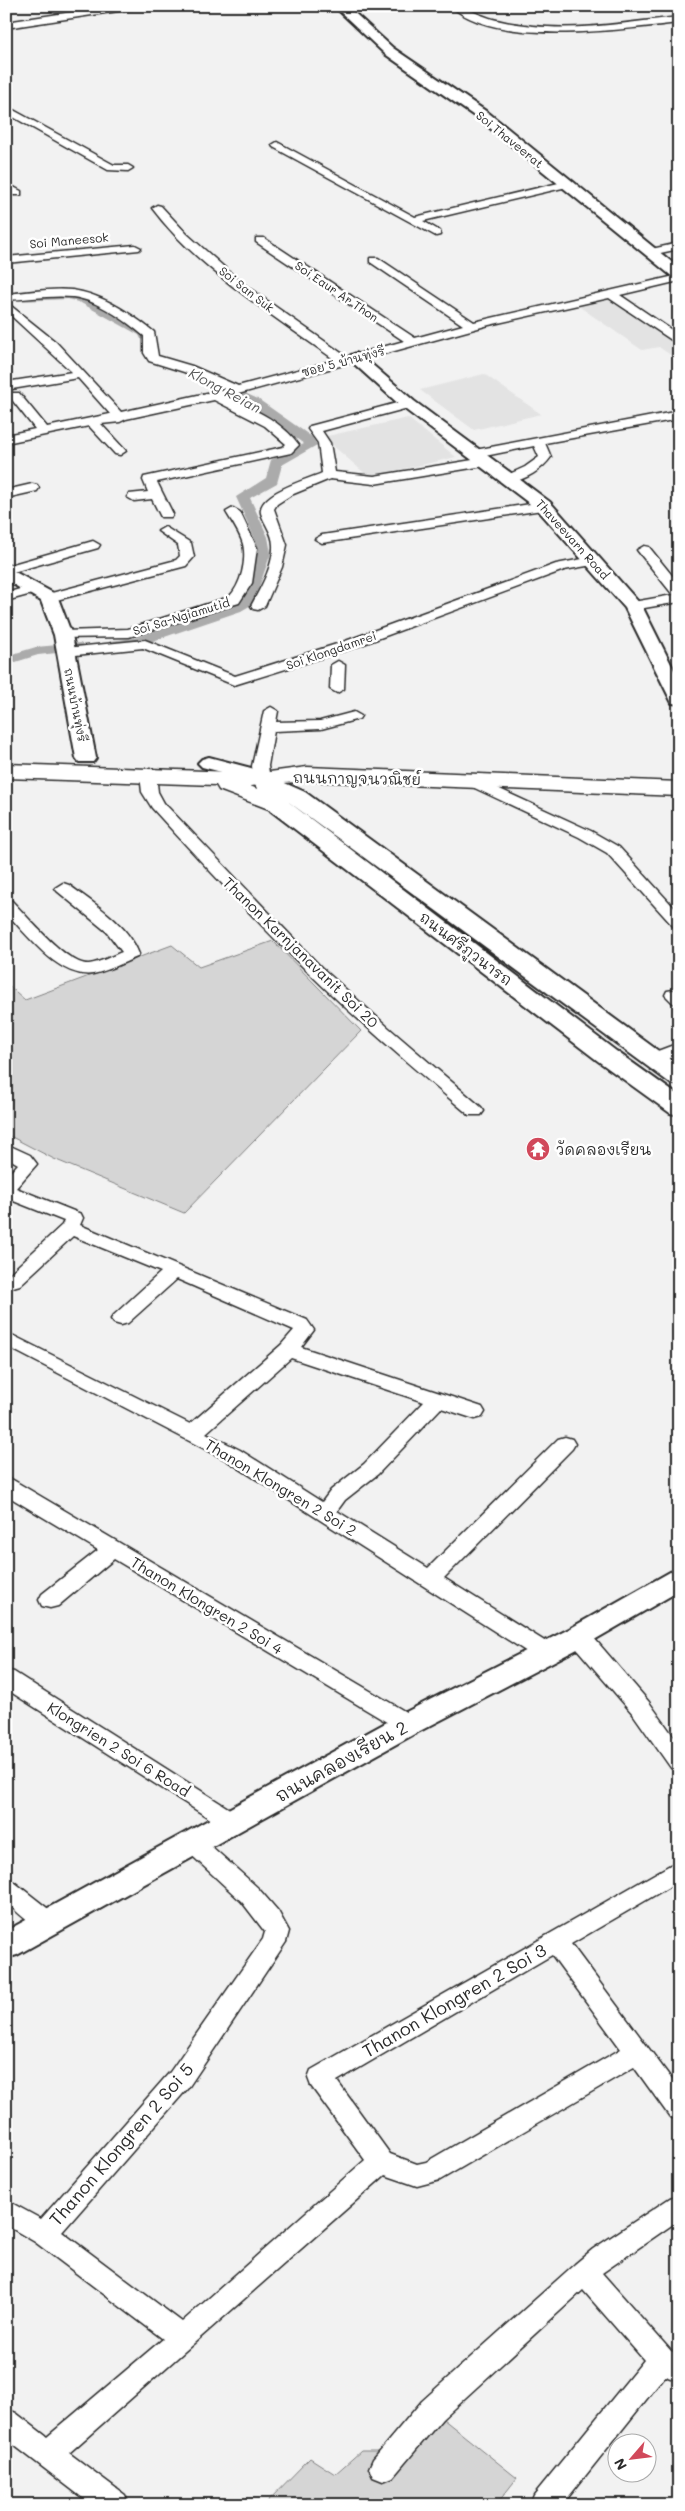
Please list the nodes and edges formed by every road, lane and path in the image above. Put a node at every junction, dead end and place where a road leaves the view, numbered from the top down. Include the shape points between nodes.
1 (132, 6) edge
2 (340, 6) edge
3 (456, 6) edge
4 (679, 20) edge
5 (6, 26) edge
6 (6, 109) edge
7 (277, 145) dead end
8 (128, 168) dead end
9 (567, 184) junction
10 (6, 186) edge
11 (17, 193) dead end
12 (157, 208) dead end
13 (415, 220) junction
14 (436, 233) dead end
15 (260, 240) dead end
16 (679, 246) edge
17 (134, 248) dead end
18 (651, 252) junction
19 (6, 260) edge
20 (374, 260) dead end
21 (679, 276) edge
22 (611, 294) junction
23 (6, 297) edge
24 (6, 305) edge
25 (472, 326) junction
26 (679, 340) edge
27 (413, 342) junction
28 (350, 359) junction
29 (81, 374) junction
30 (6, 386) edge
31 (237, 390) junction
32 (15, 396) dead end
33 (216, 396) junction
34 (408, 404) junction
35 (679, 415) edge
36 (120, 418) junction
37 (93, 423) junction
38 (44, 432) junction
39 (6, 440) edge
40 (538, 441) junction
41 (120, 451) dead end
42 (480, 458) junction
43 (329, 475) junction
44 (510, 479) junction
45 (32, 488) dead end
46 (6, 494) edge
47 (156, 495) junction
48 (134, 497) dead end
49 (544, 506) junction
50 (233, 512) dead end
51 (166, 514) dead end
52 (165, 531) dead end
53 (322, 539) dead end
54 (277, 544) junction
55 (93, 545) dead end
56 (253, 547) junction
57 (644, 550) dead end
58 (593, 561) junction
59 (6, 571) edge
60 (34, 590) junction
61 (679, 593) edge
62 (6, 597) edge
63 (50, 598) junction
64 (679, 598) edge
65 (258, 606) dead end
66 (633, 606) junction
67 (193, 624) dead end
68 (64, 643) junction
69 (144, 644) junction
70 (338, 665) dead end
71 (337, 689) dead end
72 (679, 700) edge
73 (271, 711) dead end
74 (354, 716) dead end
75 (268, 727) junction
76 (6, 756) edge
77 (86, 758) junction
78 (204, 770) junction
79 (6, 771) edge
80 (310, 771) junction
81 (261, 773) junction
82 (148, 775) junction
83 (469, 780) junction
84 (679, 780) edge
85 (679, 789) edge
86 (288, 802) junction
87 (63, 888) dead end
88 (6, 904) edge
89 (679, 923) edge
90 (606, 1025) junction
91 (582, 1036) junction
92 (679, 1048) edge
93 (653, 1059) junction
94 (679, 1078) edge
95 (679, 1108) edge
96 (475, 1111) dead end
97 (6, 1149) edge
98 (6, 1189) edge
99 (70, 1228) junction
100 (174, 1271) junction
101 (13, 1281) dead end
102 (121, 1319) dead end
103 (6, 1338) edge
104 (288, 1350) junction
105 (438, 1399) junction
106 (475, 1412) dead end
107 (192, 1434) junction
108 (565, 1444) dead end
109 (6, 1485) edge
110 (325, 1513) junction
111 (113, 1548) junction
112 (430, 1579) junction
113 (679, 1580) edge
114 (50, 1600) dead end
115 (579, 1636) junction
116 (546, 1653) junction
117 (6, 1678) edge
118 (408, 1724) junction
119 (679, 1762) edge
120 (231, 1821) junction
121 (192, 1843) junction
122 (679, 1870) edge
123 (6, 1889) edge
124 (48, 1922) junction
125 (555, 1941) junction
126 (6, 1946) edge
127 (638, 2052) junction
128 (679, 2109) edge
129 (381, 2162) junction
130 (679, 2206) edge
131 (6, 2211) edge
132 (44, 2234) junction
133 (584, 2272) junction
134 (183, 2338) junction
135 (670, 2365) edge
136 (6, 2422) edge
137 (49, 2453) junction
138 (383, 2468) dead end
139 (115, 2505) edge
140 (544, 2505) edge

1 - 5 street
2 - 9 street, Soi Thaveerat via 389,51 485,117
3 - 4 street via 495,22 533,28 569,29
6 - 8 street via 112,168
7 - 13 street
9 - 13 street
9 - 18 street, Soi Thaveerat
10 - 11 street
12 - 28 street, Soi San Suk via 238,285
13 - 14 street
15 - 27 street, Soi Eaur Ar Thon
16 - 18 street
17 - 19 street, Soi Maneesok
18 - 21 street, Soi Thaveerat
20 - 25 street
21 - 22 street, ซอย 5 บ้านทุ่งรี
22 - 25 street, ซอย 5 บ้านทุ่งรี
22 - 26 street
23 - 31 street via 80,295 117,313 150,335 153,358
24 - 29 street
25 - 27 street, ซอย 5 บ้านทุ่งรี
27 - 28 street, ซอย 5 บ้านทุ่งรี
28 - 31 street, ซอย 5 บ้านทุ่งรี
28 - 34 street, Thaveevarn Road
29 - 30 street
29 - 36 street
31 - 33 street, ซอย 5 บ้านทุ่งรี
32 - 38 street
33 - 36 street, ซอย 5 บ้านทุ่งรี
33 - 47 street via 259,417 287,437 292,446 287,450 149,480
34 - 42 street, Thaveevarn Road
34 - 43 street via 314,428 324,443
35 - 40 street
36 - 37 street, ซอย 5 บ้านทุ่งรี
37 - 38 street, ซอย 5 บ้านทุ่งรี
37 - 41 street
38 - 39 street, ซอย 5 บ้านทุ่งรี
40 - 42 street
40 - 44 street via 544,460
42 - 43 street via 374,480
42 - 44 street, Thaveevarn Road
43 - 54 street via 280,496 267,507 277,530
44 - 49 street, Thaveevarn Road
45 - 46 street
47 - 48 street
47 - 51 street
49 - 53 street
49 - 58 street, Thaveevarn Road
50 - 56 street
52 - 63 street via 184,543 187,557 182,563
54 - 56 street
54 - 65 street via 267,588
55 - 59 street
56 - 68 street, Soi Sa-Ngiamutid via 242,592 234,600 129,633
57 - 61 street
58 - 66 street, Thaveevarn Road
58 - 69 street, Soi Klongdamrei via 561,567 345,646 234,681
59 - 60 street
60 - 62 street
60 - 63 street
63 - 68 street, ถนนบ้านทุ่งรี
64 - 66 street
66 - 72 street, Thaveevarn Road
67 - 69 street
68 - 69 street, Soi Klongdamrei
68 - 77 street, ถนนบ้านทุ่งรี
70 - 71 street
73 - 75 street
74 - 75 street via 321,725
75 - 81 street
76 - 77 main road, ถนนกาญจนวณิชย์
77 - 78 main road, ถนนกาญจนวณิชย์ via 132,758
78 - 81 main road, ถนนกาญจนวณิชย์
78 - 82 main road, ถนนกาญจนวณิชย์
78 - 86 main road via 239,789
79 - 82 main road, ถนนกาญจนวณิชย์
80 - 81 main road, ถนนกาญจนวณิชย์
80 - 83 main road, ถนนกาญจนวณิชย์
80 - 84 main road, ถนนกาญจนวณิชย์
80 - 86 main road via 294,787
81 - 86 main road, ถนนศรีภูวนารถ
82 - 96 street, Thanon Karnjanavanit Soi 20 via 153,799 295,950
83 - 85 main road, ถนนกาญจนวณิชย์
83 - 89 street via 613,850
86 - 90 main road, ถนนศรีภูวนารถ
86 - 91 main road, ถนนศรีภูวนารถ
87 - 88 street via 121,938 131,954 91,970 74,968
90 - 91 main road
90 - 93 main road, ถนนศรีภูวนารถ
91 - 95 main road, ถนนศรีภูวนารถ
92 - 93 street
93 - 94 main road, ถนนศรีภูวนารถ
97 - 98 street via 28,1164
98 - 99 street via 74,1218
99 - 100 street
99 - 101 street
100 - 102 street
100 - 104 street via 299,1323 304,1330
103 - 107 street, Thanon Klongren 2 Soi 2
104 - 105 street
104 - 107 street
105 - 106 street
105 - 110 street via 371,1469 338,1495
107 - 110 street, Thanon Klongren 2 Soi 2 via 233,1455
108 - 112 street
109 - 111 street, Thanon Klongren 2 Soi 4
110 - 112 street, Thanon Klongren 2 Soi 2
111 - 114 street
111 - 118 street, Thanon Klongren 2 Soi 4
112 - 116 street, Thanon Klongren 2 Soi 2
113 - 115 street, ถนนคลองเรียน 2
115 - 116 street, ถนนคลองเรียน 2
115 - 119 street via 640,1708
116 - 118 street, ถนนคลองเรียน 2
117 - 120 street, Klongrien 2 Soi 6 Road
118 - 120 street, ถนนคลองเรียน 2
120 - 121 street, ถนนคลองเรียน 2
121 - 124 street, ถนนคลองเรียน 2
121 - 132 street, Thanon Klongren 2 Soi 5 via 272,1921 277,1931 274,1942 179,2080
122 - 125 street, Thanon Klongren 2 Soi 3
123 - 124 street
124 - 126 street, ถนนคลองเรียน 2
125 - 127 street
125 - 129 street, Thanon Klongren 2 Soi 3 via 320,2078
127 - 128 street
127 - 129 street via 431,2172 417,2175
129 - 134 street
130 - 133 street
131 - 132 street
132 - 134 street
133 - 135 street
133 - 138 street via 432,2410
134 - 137 street
135 - 140 street
136 - 137 street
137 - 139 street

